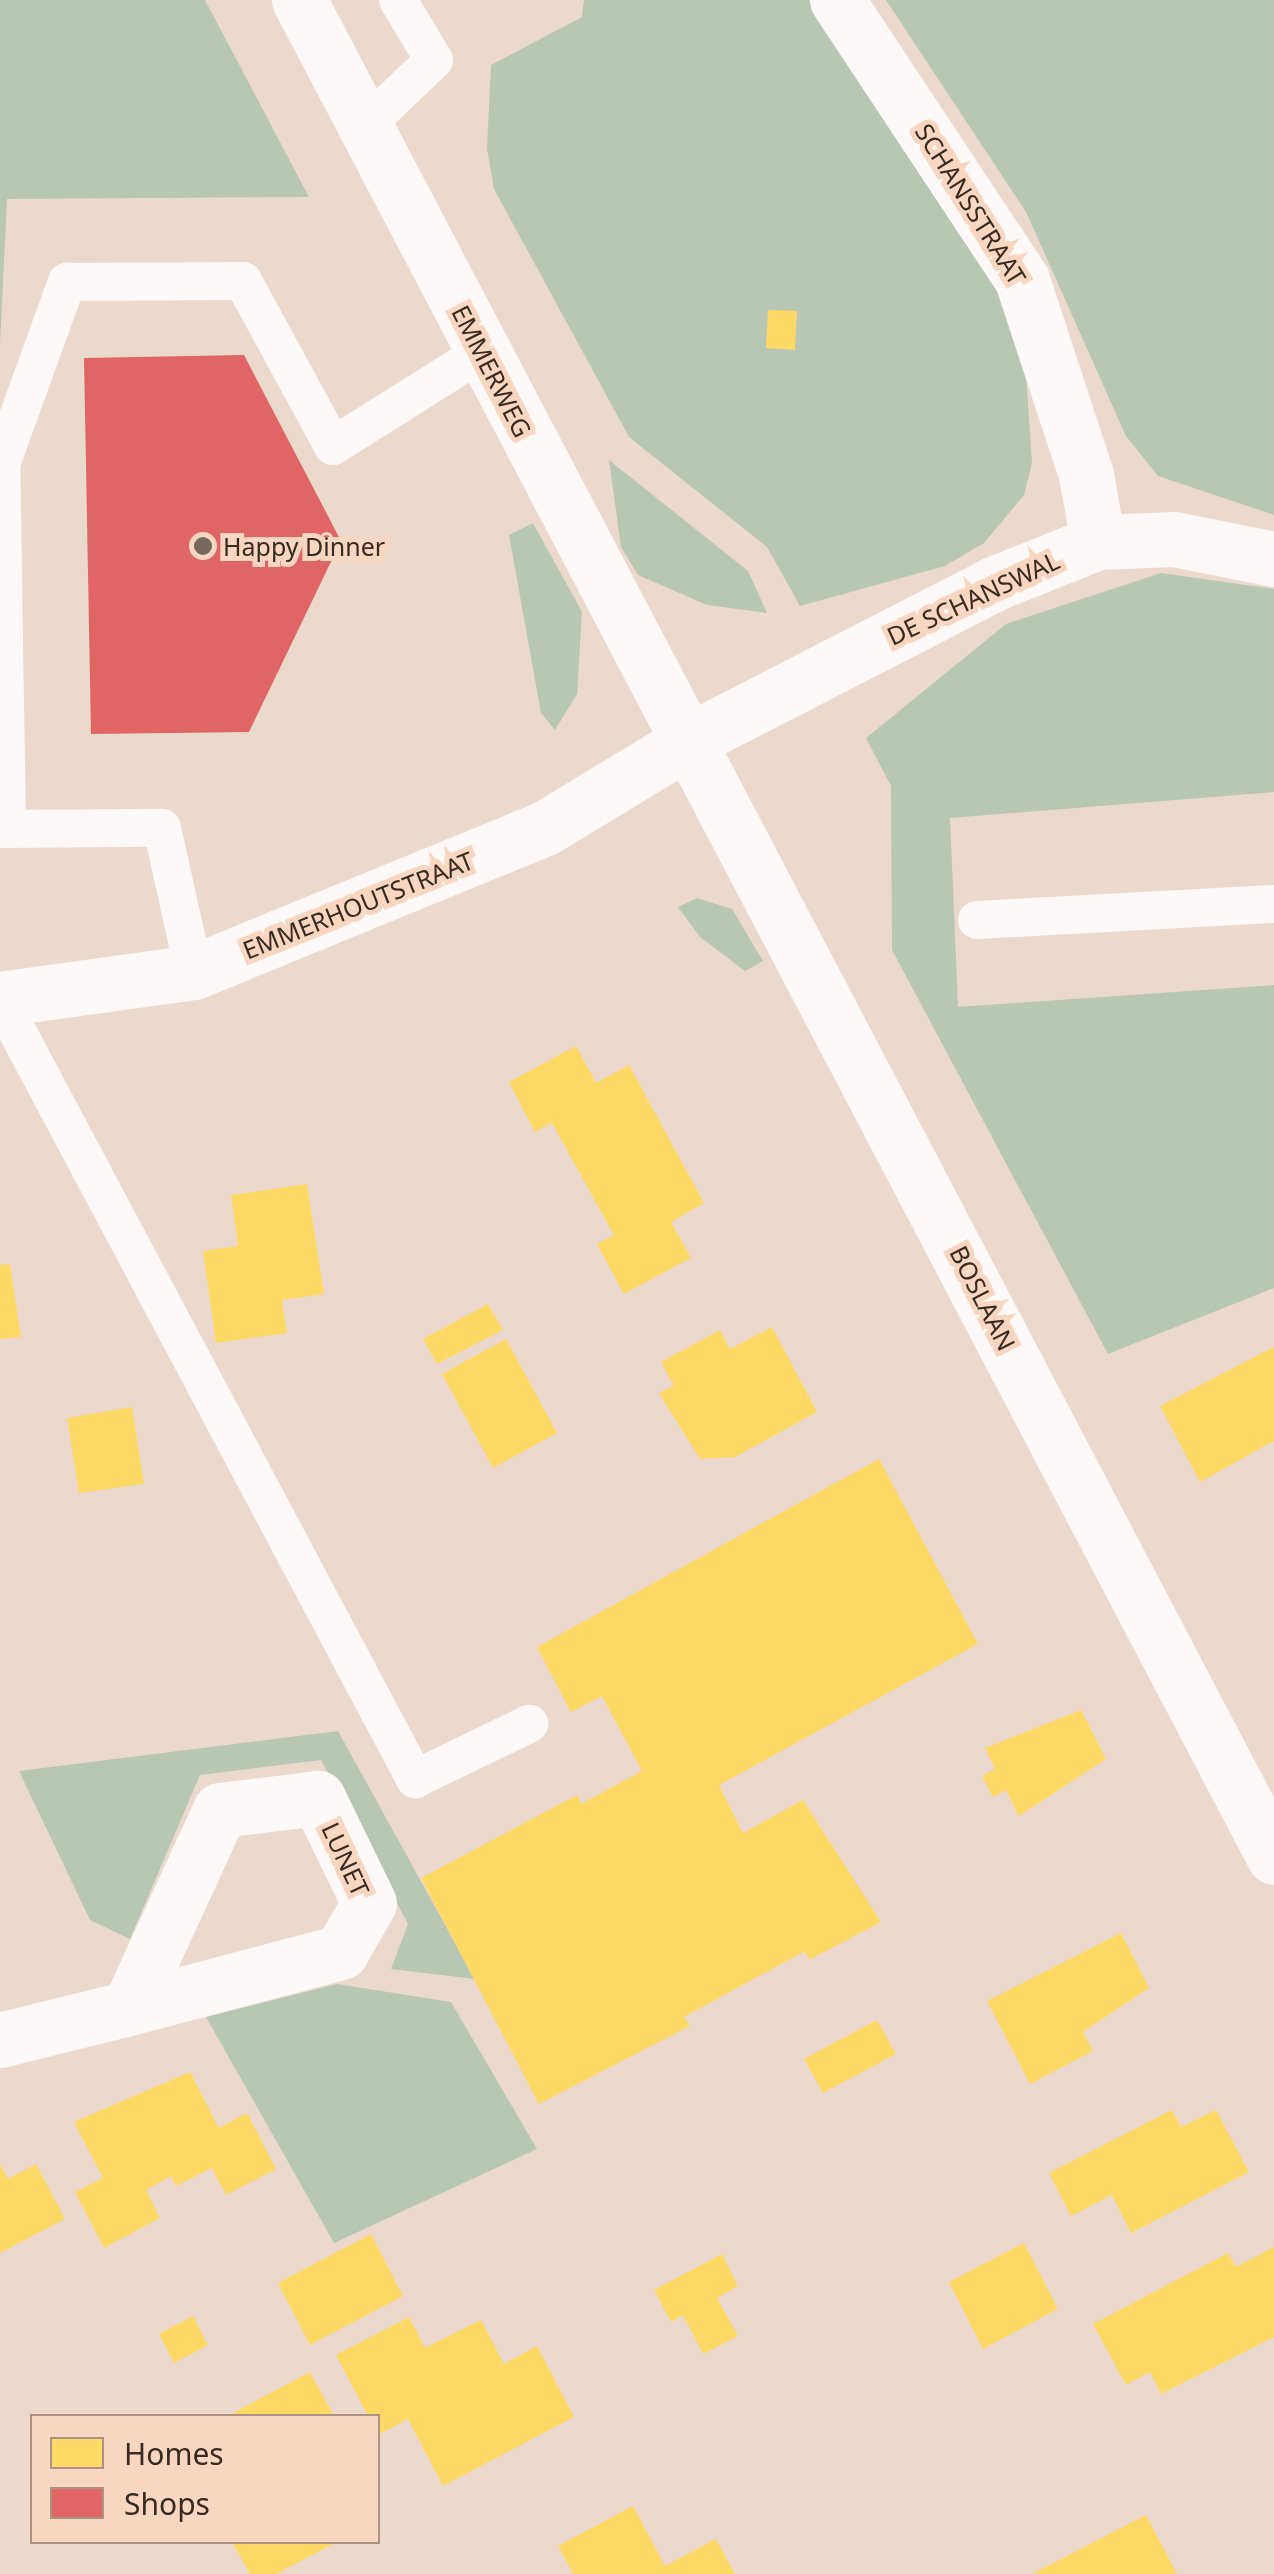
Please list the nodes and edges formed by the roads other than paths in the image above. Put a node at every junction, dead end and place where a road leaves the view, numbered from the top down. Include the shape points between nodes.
1 (299, 0) edge
2 (398, 0) edge
3 (837, 0) edge
4 (366, 125) junction
5 (482, 352) junction
6 (1, 464) edge
7 (1098, 542) junction
8 (1274, 559) edge
9 (692, 739) junction
10 (4, 829) edge
11 (1274, 904) edge
12 (977, 920) dead end
13 (194, 972) junction
14 (0, 999) edge
15 (529, 1724) dead end
16 (1274, 1857) edge
17 (130, 2008) junction
18 (0, 2040) edge

1 - 4 street, EMMERWEG
2 - 4 lane via 434,60
3 - 7 street, SCHANSSTRAAT via 1022,280 1086,475
4 - 5 street, EMMERWEG
5 - 6 lane via 333,446 243,282 67,282
5 - 9 street, EMMERWEG
6 - 10 lane
7 - 8 street, DE SCHANSWAL via 1174,539
7 - 9 street, DE SCHANSWAL via 993,584
9 - 13 street, EMMERHOUTSTRAAT via 545,828
9 - 16 street, BOSLAAN
10 - 13 lane via 162,828
11 - 12 lane
13 - 14 street, EMMERHOUTSTRAAT
14 - 15 lane via 415,1779
17 - 17 street, LUNET via 220,1810 318,1798 369,1903 341,1952
17 - 18 street, LUNET

